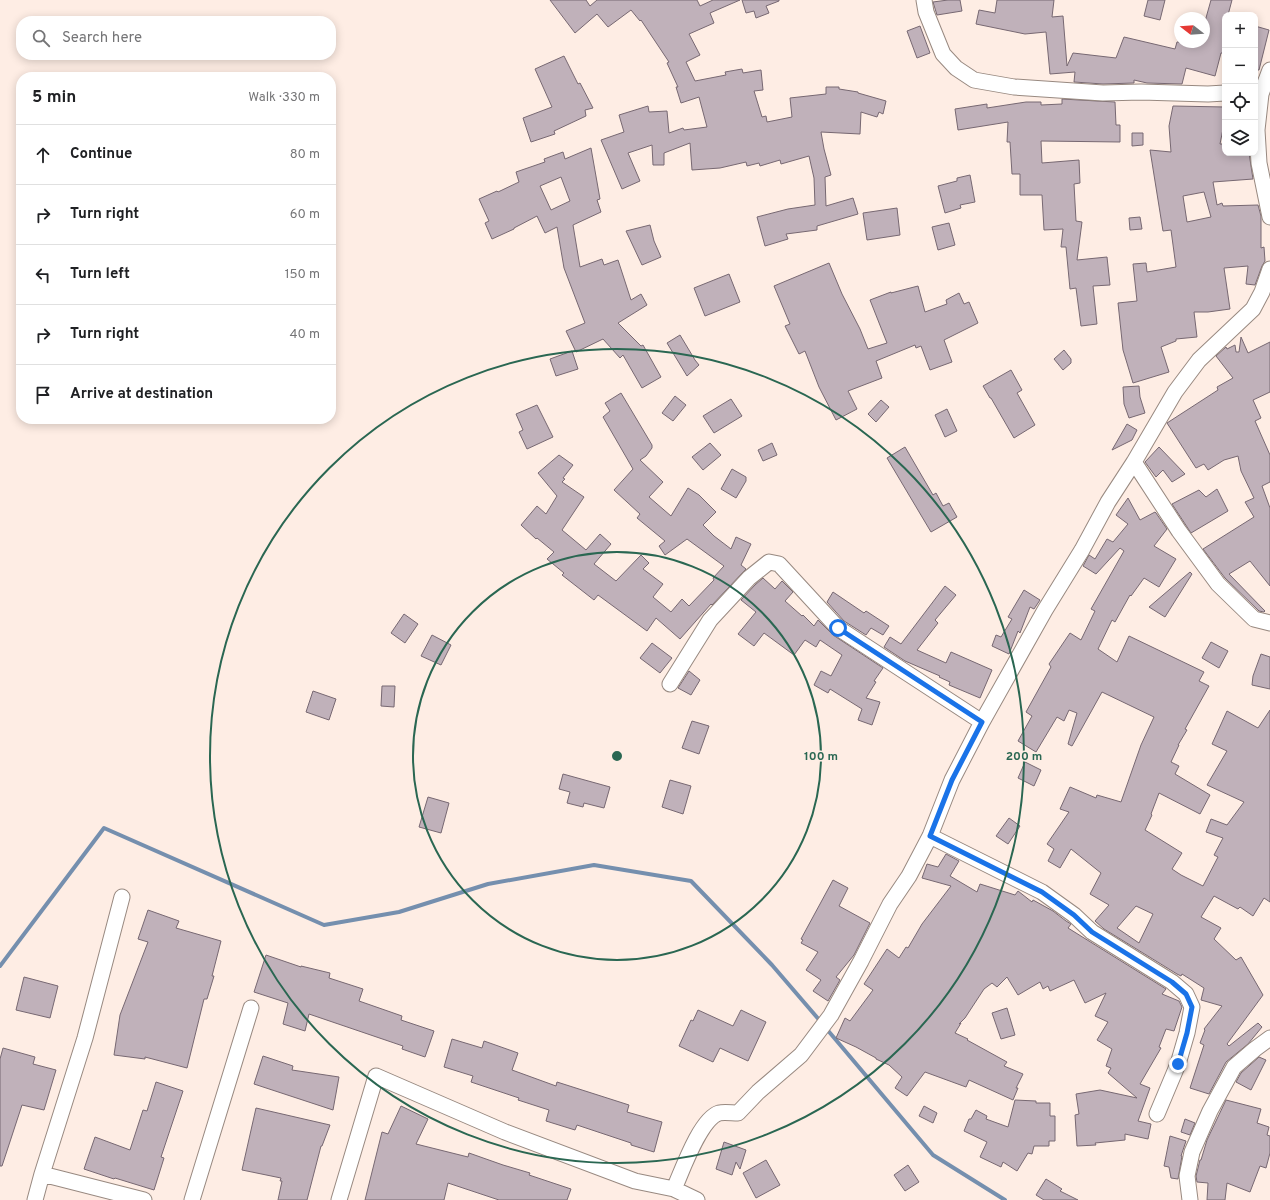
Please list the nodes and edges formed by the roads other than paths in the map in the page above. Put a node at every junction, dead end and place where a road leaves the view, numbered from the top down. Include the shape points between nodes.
1 (924, 0) edge
2 (1270, 70) edge
3 (1222, 93) edge
4 (1258, 94) edge
5 (1257, 120) edge
6 (1270, 217) edge
7 (1270, 269) edge
8 (1266, 291) edge
9 (1134, 462) junction
10 (1270, 624) edge
11 (670, 684) dead end
12 (982, 722) junction
13 (930, 836) junction
14 (122, 897) dead end
15 (251, 1008) dead end
16 (1270, 1038) edge
17 (1157, 1114) dead end
18 (42, 1174) junction
19 (674, 1189) junction
20 (35, 1200) edge
21 (144, 1200) edge
22 (192, 1200) edge
23 (339, 1200) edge
24 (697, 1200) edge
25 (1190, 1200) edge

1 - 3 street via 926,12 943,54 956,68 974,80 1014,87 1102,93
2 - 4 street
5 - 6 street via 1260,163
7 - 8 street
8 - 9 street via 1253,309 1199,360 1174,392
9 - 10 street via 1179,531 1218,584 1254,619
9 - 12 street via 1108,502
11 - 12 street via 710,620 749,578 769,562 779,564 838,628
12 - 13 street via 952,780
13 - 17 street via 1042,892 1074,915 1092,932 1172,982 1186,994 1192,1007 1187,1033 1178,1064
13 - 19 street via 827,1020 801,1055 758,1092 738,1114 719,1113 706,1123 690,1150
14 - 18 street via 85,1038
15 - 22 street
16 - 25 street via 1234,1066 1210,1110 1192,1152 1187,1176
18 - 20 street
18 - 21 street
19 - 23 street via 635,1181 505,1132 376,1076
19 - 24 street

